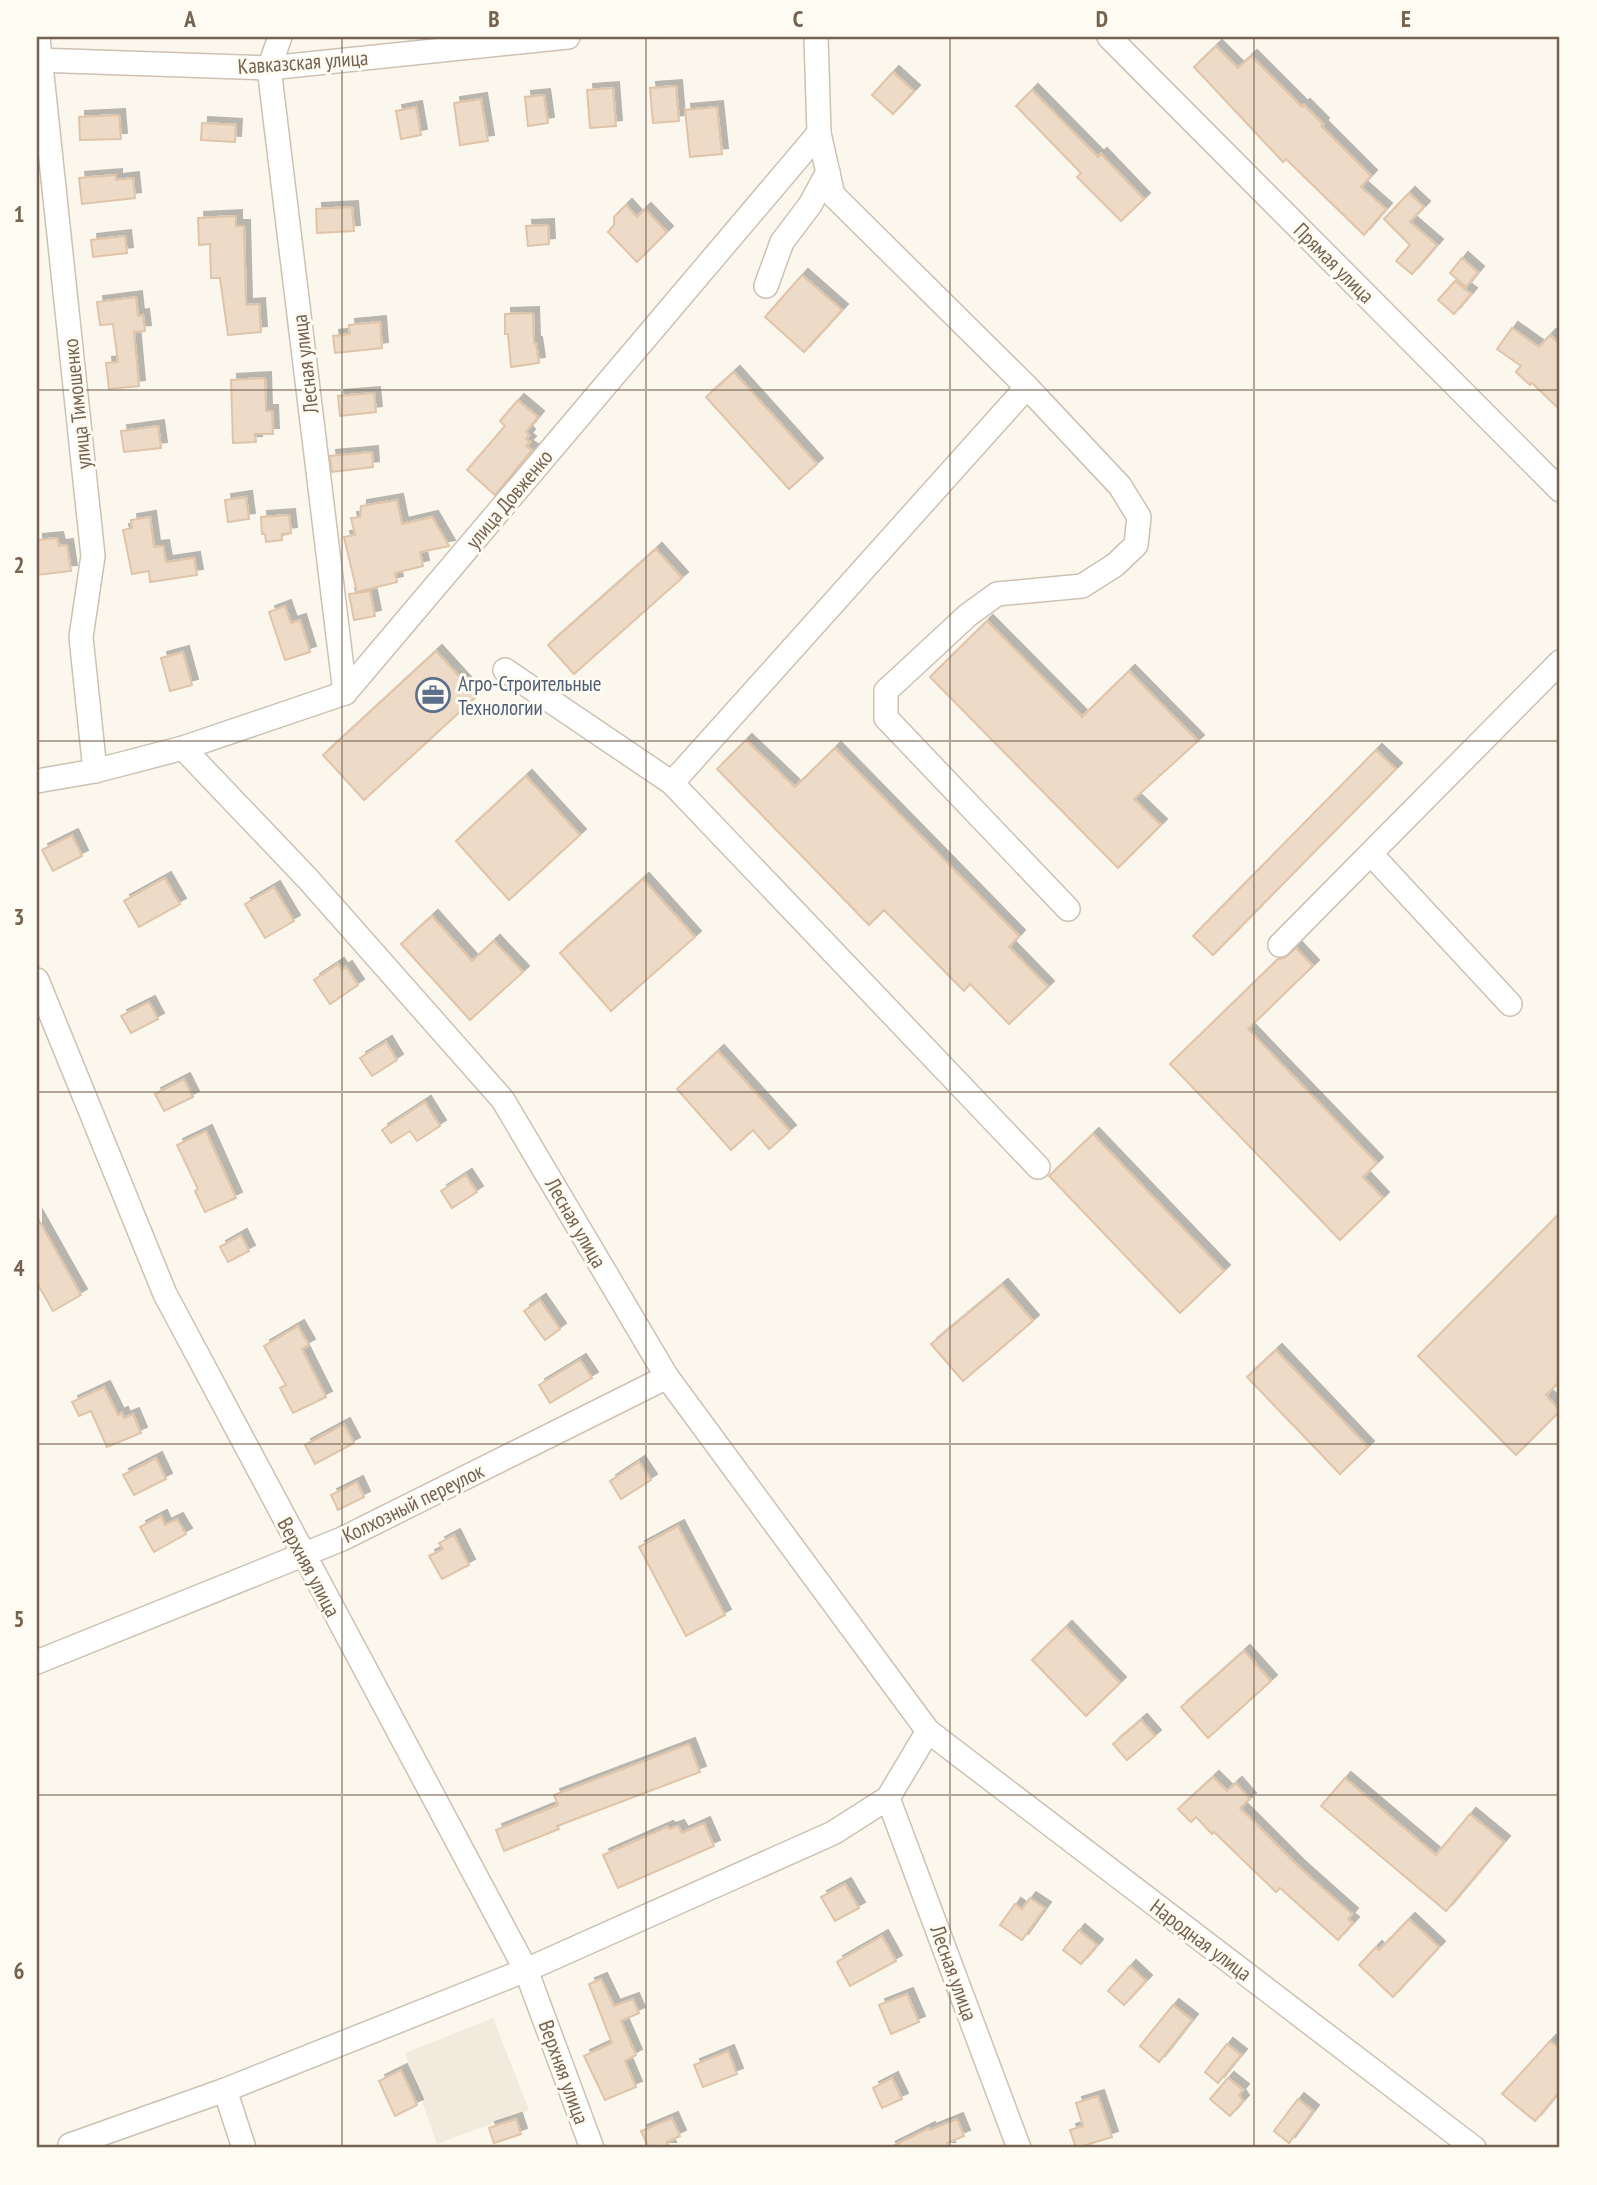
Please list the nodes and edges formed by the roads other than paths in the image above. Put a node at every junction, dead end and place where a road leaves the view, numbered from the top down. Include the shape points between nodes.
1 (38, 37) edge
2 (279, 37) edge
3 (568, 37) edge
4 (816, 37) edge
5 (1111, 37) edge
6 (39, 60) edge
7 (268, 68) junction
8 (819, 133) junction
9 (828, 172) junction
10 (766, 286) dead end
11 (1027, 387) junction
12 (1560, 490) edge
13 (1560, 662) edge
14 (505, 670) dead end
15 (345, 693) junction
16 (183, 747) junction
17 (95, 771) junction
18 (37, 781) edge
19 (672, 783) junction
20 (1370, 854) junction
21 (1068, 909) dead end
22 (1280, 945) dead end
23 (37, 980) edge
24 (1510, 1004) dead end
25 (1038, 1167) dead end
26 (667, 1377) junction
27 (303, 1555) junction
28 (37, 1662) edge
29 (928, 1731) junction
30 (888, 1798) junction
31 (526, 1970) junction
32 (225, 2090) junction
33 (70, 2145) dead end
34 (244, 2148) edge
35 (592, 2148) edge
36 (1019, 2148) edge
37 (1474, 2148) edge

1 - 6 street, улица Тимошенко
2 - 7 street, Лесная улица
3 - 7 street, Кавказская улица
4 - 8 street
5 - 12 street, Прямая улица
6 - 7 street, Кавказская улица
6 - 17 street, улица Тимошенко via 93,555 80,638
7 - 15 street, Лесная улица
8 - 9 street
8 - 15 street, улица Довженко
9 - 10 street via 782,242
9 - 11 street via 833,195
11 - 19 street
11 - 21 street via 1120,486 1139,517 1136,545 1082,586 997,594 886,691 886,718
13 - 20 street
14 - 19 street
15 - 16 street
16 - 17 street
16 - 26 street, Лесная улица via 308,879 503,1100
17 - 18 street
19 - 25 street
20 - 22 street
20 - 24 street
23 - 27 street, Верхняя улица via 165,1294
26 - 27 street, Колхозный переулок
26 - 29 street, Лесная улица
27 - 28 street, Колхозный переулок
27 - 31 street, Верхняя улица
29 - 30 street
29 - 37 street, Народная улица
30 - 31 street via 834,1833
30 - 36 street, Лесная улица
31 - 32 street
31 - 35 street, Верхняя улица
32 - 33 street
32 - 34 street

